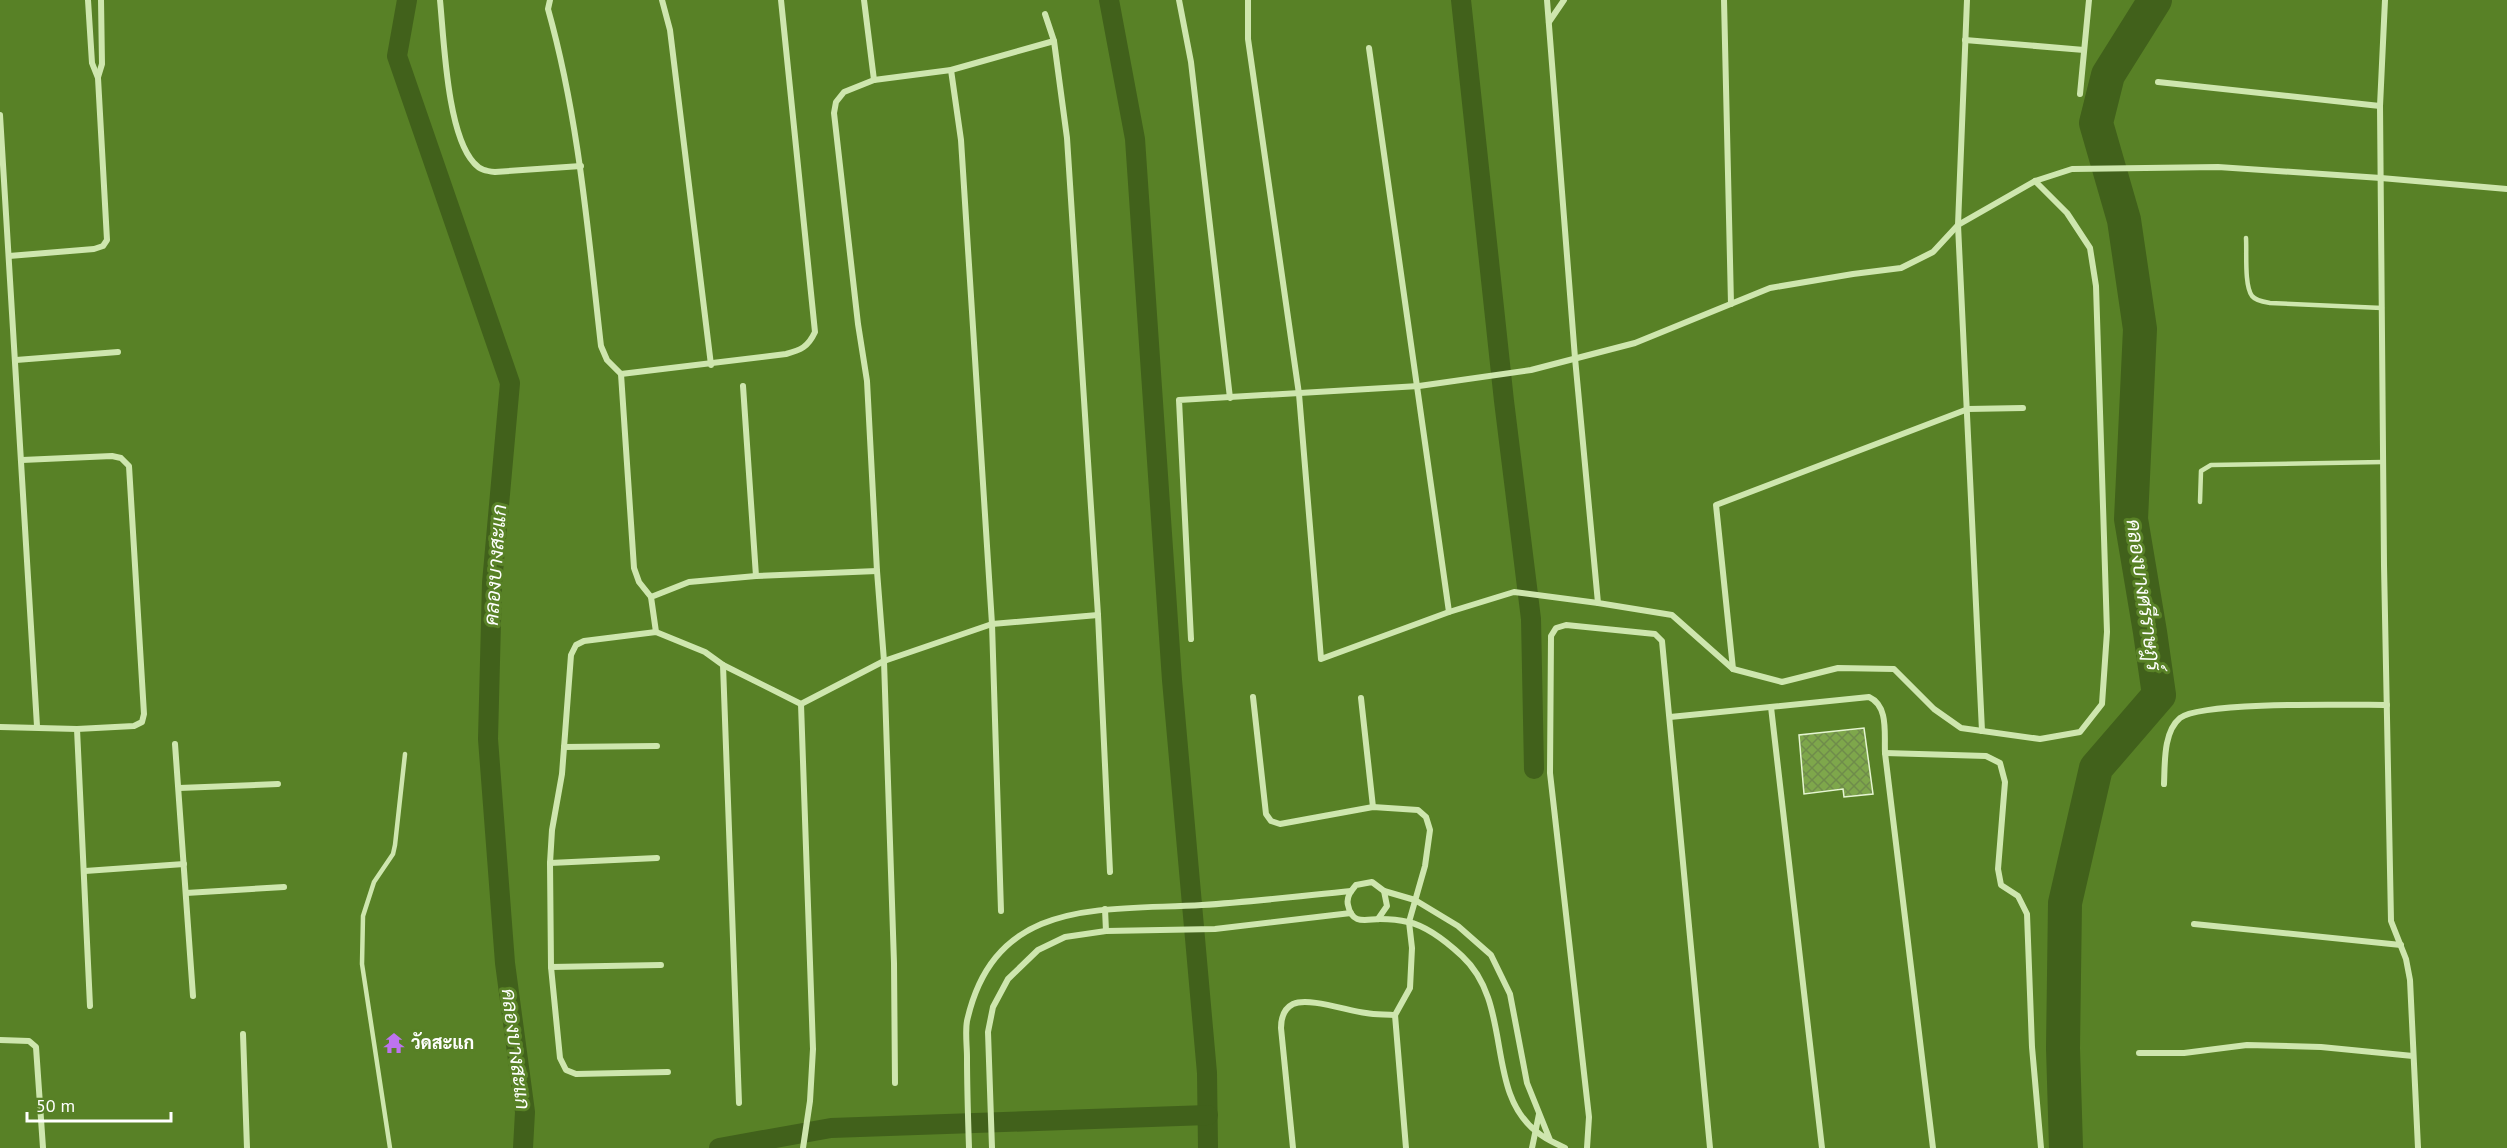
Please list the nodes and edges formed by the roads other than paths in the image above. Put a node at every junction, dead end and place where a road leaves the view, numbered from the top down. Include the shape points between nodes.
1 (88, 0) edge
2 (101, 0) edge
3 (440, 0) edge
4 (550, 0) edge
5 (662, 0) edge
6 (781, 0) edge
7 (864, 0) edge
8 (1179, 0) edge
9 (1248, 0) edge
10 (1547, 0) edge
11 (1564, 0) edge
12 (1724, 0) edge
13 (1967, 0) edge
14 (2089, 0) edge
15 (2385, 0) edge
16 (1045, 14) dead end
17 (1549, 23) junction
18 (1965, 40) junction
19 (1054, 41) junction
20 (1369, 48) dead end
21 (2084, 50) junction
22 (951, 70) junction
23 (98, 78) junction
24 (874, 80) junction
25 (2158, 82) dead end
26 (2080, 94) dead end
27 (2380, 106) junction
28 (0, 115) edge
29 (581, 166) junction
30 (2381, 178) junction
31 (2035, 181) junction
32 (2507, 189) edge
33 (1958, 225) junction
34 (2246, 238) dead end
35 (9, 256) junction
36 (1731, 304) junction
37 (2382, 308) junction
38 (118, 352) dead end
39 (1575, 358) junction
40 (16, 360) junction
41 (711, 364) junction
42 (621, 374) junction
43 (743, 386) dead end
44 (1419, 386) junction
45 (1299, 394) junction
46 (1230, 398) junction
47 (2023, 408) dead end
48 (1968, 410) junction
49 (22, 460) junction
50 (2383, 462) junction
51 (2200, 502) dead end
52 (877, 572) junction
53 (756, 576) junction
54 (651, 597) junction
55 (1598, 603) junction
56 (1449, 612) junction
57 (1098, 615) junction
58 (992, 624) junction
59 (656, 632) junction
60 (1191, 639) dead end
61 (884, 662) junction
62 (723, 665) junction
63 (1733, 669) junction
64 (1253, 697) dead end
65 (1361, 698) dead end
66 (801, 704) junction
67 (2387, 705) junction
68 (1771, 707) junction
69 (1670, 717) junction
70 (37, 726) junction
71 (0, 727) edge
72 (77, 729) junction
73 (1982, 731) junction
74 (175, 744) dead end
75 (657, 746) dead end
76 (564, 747) junction
77 (1885, 753) junction
78 (405, 754) dead end
79 (279, 784) dead end
80 (2164, 784) dead end
81 (179, 789) junction
82 (1373, 807) junction
83 (657, 858) dead end
84 (550, 863) junction
85 (184, 864) junction
86 (85, 870) junction
87 (1110, 872) dead end
88 (284, 887) dead end
89 (1351, 891) junction
90 (1384, 891) junction
91 (186, 893) junction
92 (1415, 900) junction
93 (1105, 909) junction
94 (1001, 911) dead end
95 (1351, 913) junction
96 (1378, 919) junction
97 (1409, 922) junction
98 (2194, 924) dead end
99 (1106, 931) junction
100 (2400, 945) junction
101 (661, 965) dead end
102 (550, 967) junction
103 (193, 996) dead end
104 (90, 1006) dead end
105 (1395, 1015) junction
106 (243, 1034) dead end
107 (0, 1040) edge
108 (2139, 1053) dead end
109 (2413, 1056) junction
110 (668, 1072) dead end
111 (895, 1083) dead end
112 (739, 1103) dead end
113 (1539, 1114) junction
114 (1535, 1131) junction
115 (1550, 1140) junction
116 (992, 1145) edge
117 (969, 1146) edge
118 (43, 1148) edge
119 (247, 1148) edge
120 (390, 1148) edge
121 (803, 1148) edge
122 (1293, 1148) edge
123 (1406, 1148) edge
124 (1532, 1148) edge
125 (1565, 1148) edge
126 (1587, 1148) edge
127 (1710, 1148) edge
128 (1822, 1148) edge
129 (1933, 1148) edge
130 (2042, 1148) edge
131 (2418, 1148) edge

1 - 23 street via 92,63
2 - 23 street via 102,64
3 - 29 street via 452,113 473,162 483,171 495,172
4 - 29 street via 548,9 568,86
5 - 41 street via 670,30
6 - 41 street via 815,332 800,351
7 - 24 street
8 - 46 street via 1191,62
9 - 45 street via 1248,39
10 - 17 street
11 - 17 street
12 - 36 street
13 - 18 street
14 - 21 street
15 - 27 street
16 - 19 street
17 - 39 street
18 - 21 street
18 - 33 street
19 - 22 street
19 - 57 street via 1067,138
20 - 44 street
21 - 26 street
22 - 24 street
22 - 58 street via 961,140
23 - 35 street via 107,240 94,249
24 - 52 street via 844,92 834,113 867,381
25 - 27 street
27 - 30 street
28 - 35 street
29 - 42 street via 601,346 607,360
30 - 31 street via 2218,167 2072,169
30 - 32 street
30 - 37 street
31 - 33 street
31 - 73 street via 2067,213 2090,248 2096,286 2107,632 2102,704 2080,732 2040,739
33 - 36 street via 1933,252 1901,268 1770,288
33 - 48 street
34 - 37 lane via 2248,285 2257,300
35 - 40 street
36 - 39 street via 1635,343
37 - 50 street
38 - 40 street
39 - 44 street via 1531,370
39 - 55 street
40 - 49 street
41 - 42 street
42 - 54 street via 634,568
43 - 53 street
44 - 45 street
44 - 56 street
45 - 46 street
45 - 56 street via 1321,658
46 - 60 street via 1179,400
47 - 48 street
48 - 63 street via 1716,505
48 - 73 street
49 - 70 street
49 - 72 street via 112,456 129,466 144,714 134,726
50 - 51 lane via 2211,465 2201,471
50 - 67 street
52 - 53 street
52 - 61 street
53 - 54 street via 689,582
54 - 59 street
55 - 56 street via 1514,592
55 - 63 street via 1672,615
57 - 58 street
57 - 87 street
58 - 61 street
58 - 94 street
59 - 62 street via 705,652
59 - 76 street via 576,645 571,655
61 - 66 street
61 - 111 street
62 - 66 street
62 - 112 street
63 - 73 street via 1782,682 1838,668 1894,669 1934,709 1961,728
64 - 82 street via 1266,814 1272,821 1280,824
65 - 82 street
66 - 121 street via 813,1049
67 - 80 street via 2258,706 2195,711 2179,718 2170,734
67 - 100 street via 2391,921
68 - 69 street
68 - 77 street via 1869,698 1877,701 1883,709
68 - 128 street
69 - 126 street via 1665,651 1655,634 1566,625 1556,628 1551,636 1550,773 1589,1117
69 - 127 street
70 - 71 street
70 - 72 street
72 - 86 street
74 - 81 street
75 - 76 street
76 - 84 street
77 - 129 street
77 - 130 street via 1986,756 2000,763 2005,782 1998,869 2001,885 2018,896 2027,914 2032,1047
78 - 120 lane via 393,854 374,882 363,916 362,964
79 - 81 street
81 - 85 street
82 - 92 street via 1418,810 1426,817 1430,830
83 - 84 street
84 - 102 street
85 - 86 street
85 - 91 street
86 - 104 street
88 - 91 street
89 - 90 street via 1356,885 1372,882
89 - 93 street via 1176,907
89 - 95 street
90 - 92 street
90 - 96 street via 1387,906
91 - 103 street
92 - 97 street
92 - 113 street via 1458,926 1491,955 1510,994 1527,1083
93 - 99 street
93 - 117 street via 1038,924 1007,945 986,972 967,1024
95 - 96 street via 1364,921
95 - 99 street via 1215,930
96 - 97 street
97 - 105 street via 1410,988
97 - 114 street via 1447,942 1475,967 1491,1001 1508,1090
98 - 100 street
99 - 116 street via 1065,937 1038,951 1008,979 993,1007 988,1032
100 - 109 street via 2410,980
101 - 102 street
102 - 110 street via 560,1058 566,1070 576,1074
105 - 122 street via 1314,1003 1294,1003 1285,1009 1281,1028
105 - 123 street
106 - 119 street
107 - 118 street via 29,1041 36,1047
108 - 109 street via 2184,1053 2247,1045
109 - 131 street
113 - 114 street
113 - 115 street
114 - 115 street
114 - 124 street
115 - 125 street

